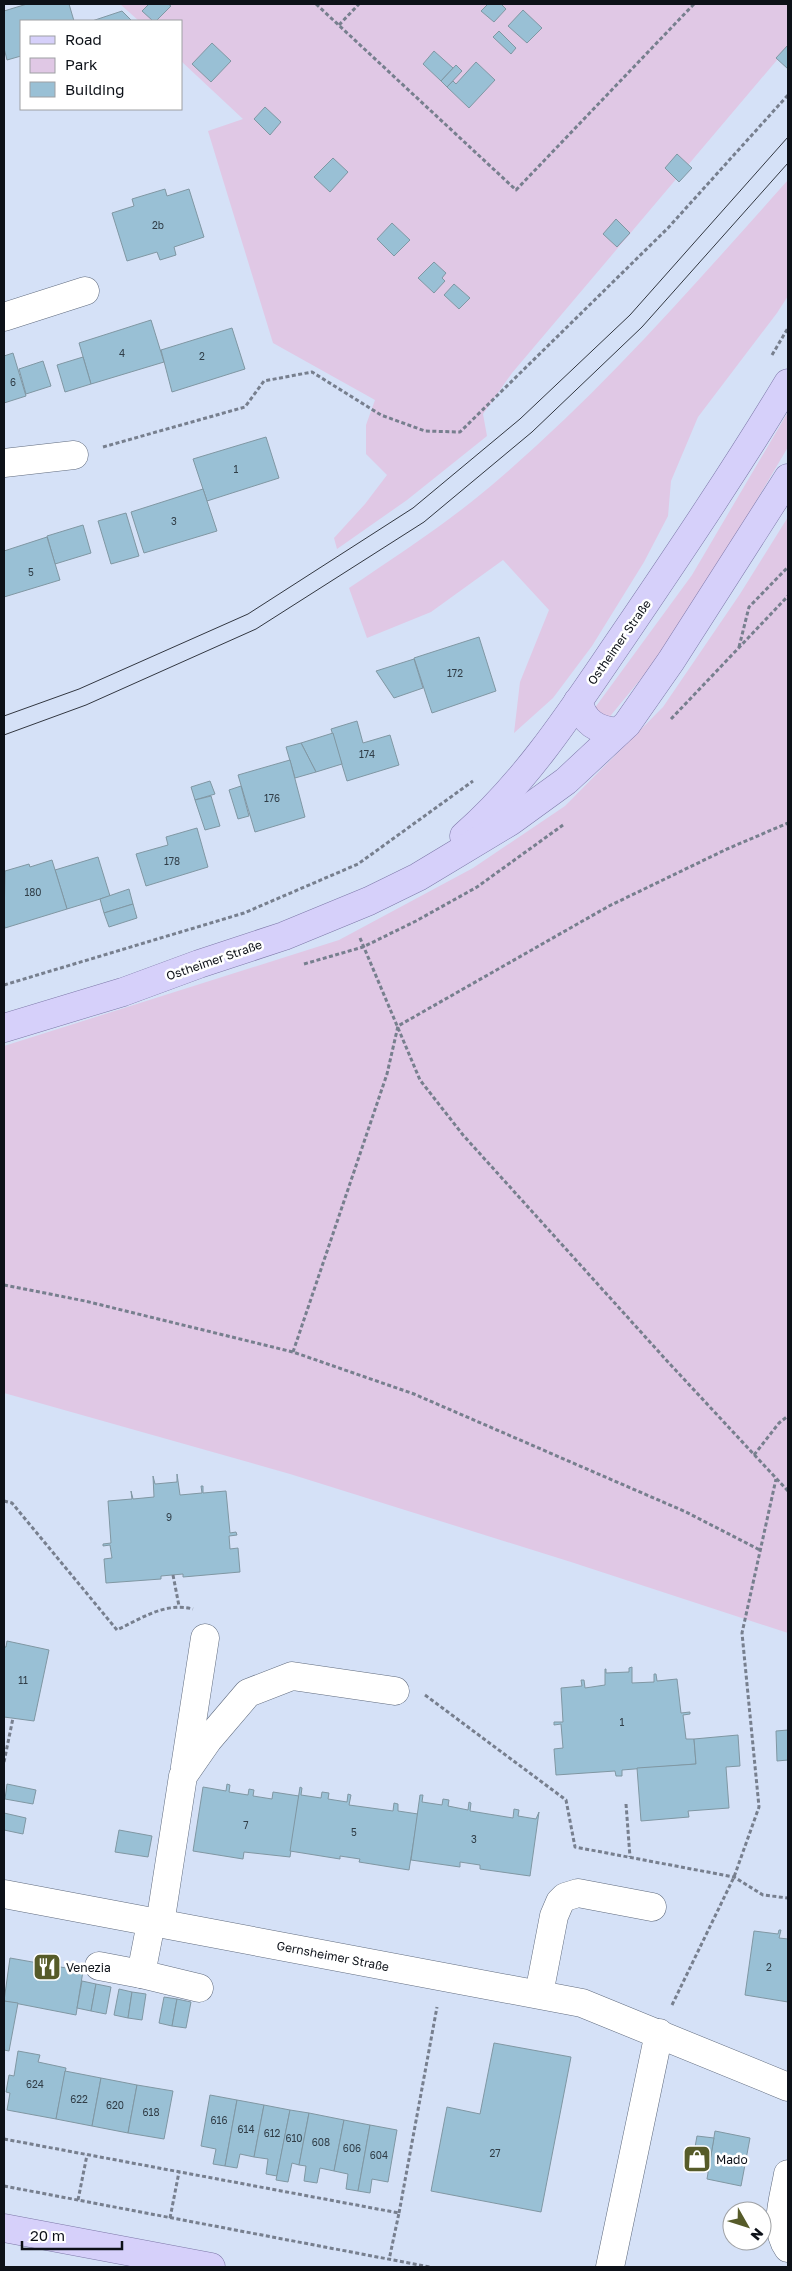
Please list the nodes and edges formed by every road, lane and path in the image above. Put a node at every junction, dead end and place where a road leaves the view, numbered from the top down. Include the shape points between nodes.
1 (316, 4) edge
2 (359, 4) edge
3 (694, 4) edge
4 (339, 25) junction
5 (788, 95) edge
6 (85, 290) dead end
7 (4, 317) edge
8 (788, 328) edge
9 (769, 361) dead end
10 (788, 383) edge
11 (74, 455) joint
12 (4, 463) edge
13 (788, 478) edge
14 (788, 567) edge
15 (788, 596) edge
16 (578, 701) junction
17 (618, 732) junction
18 (480, 775) dead end
19 (788, 823) edge
20 (418, 877) junction
21 (351, 909) junction
22 (4, 984) edge
23 (398, 1026) junction
24 (4, 1028) edge
25 (4, 1285) edge
26 (294, 1352) junction
27 (788, 1416) edge
28 (754, 1455) junction
29 (777, 1479) junction
30 (788, 1491) edge
31 (4, 1501) edge
32 (760, 1550) junction
33 (173, 1575) dead end
34 (205, 1638) dead end
35 (395, 1691) joint
36 (13, 1718) dead end
37 (4, 1762) edge
38 (183, 1776) junction
39 (626, 1804) dead end
40 (630, 1857) junction
41 (734, 1876) junction
42 (4, 1894) edge
43 (788, 1898) edge
44 (652, 1907) dead end
45 (155, 1923) junction
46 (99, 1966) dead end
47 (141, 1974) junction
48 (442, 1976) junction
49 (199, 1988) dead end
50 (538, 1994) junction
51 (659, 2033) junction
52 (788, 2087) edge
53 (4, 2139) edge
54 (87, 2154) junction
55 (179, 2172) junction
56 (788, 2174) edge
57 (4, 2186) edge
58 (78, 2200) junction
59 (399, 2212) junction
60 (170, 2218) junction
61 (4, 2228) edge
62 (788, 2248) edge
63 (389, 2260) junction
64 (210, 2267) edge
65 (430, 2267) edge
66 (610, 2267) edge

1 - 4 path
2 - 4 path
3 - 4 path via 516,190
5 - 11 path via 668,228 460,432 425,431 381,415 312,372 264,381 245,407
6 - 7 street
8 - 9 path
10 - 16 main road, Ostheimer Straße via 742,460
11 - 12 street
13 - 17 main road, Ostheimer Straße via 671,661
14 - 15 path via 749,607 739,648
16 - 17 main road via 582,714 592,725
16 - 20 main road, Ostheimer Straße via 545,749 487,816
17 - 20 main road, Ostheimer Straße via 566,780 511,821
18 - 22 path via 358,864 244,913
19 - 23 path via 609,906
20 - 21 main road, Ostheimer Straße
21 - 23 path via 363,947
21 - 24 main road, Ostheimer Straße via 123,992
23 - 26 path via 387,1074
23 - 28 path via 420,1080 463,1135
25 - 26 path via 85,1301
26 - 32 path via 477,1420 686,1512
27 - 28 path
28 - 29 path
29 - 30 path
29 - 32 path
31 - 33 path via 12,1503 117,1630 160,1609 179,1606
32 - 41 path via 742,1632 759,1807
34 - 38 street
35 - 38 street via 292,1676 248,1693 208,1740
35 - 40 path via 422,1693 566,1800 575,1847
36 - 37 path
38 - 45 street
39 - 40 path
40 - 41 path
41 - 43 path via 763,1895
41 - 51 path
42 - 45 street, Gernsheimer Straße
44 - 50 street via 578,1893 565,1897 554,1916
45 - 47 street
45 - 48 street, Gernsheimer Straße
46 - 47 street
47 - 49 street
48 - 50 street, Gernsheimer Straße
48 - 59 path
50 - 51 street, Gernsheimer Straße via 582,2002
51 - 52 street, Gernsheimer Straße
51 - 66 street
53 - 54 path
54 - 55 path
54 - 58 path
55 - 59 path
55 - 60 path
56 - 62 street via 780,2227
57 - 58 path
58 - 60 path
59 - 63 path
60 - 63 path
61 - 64 main road
63 - 65 path

